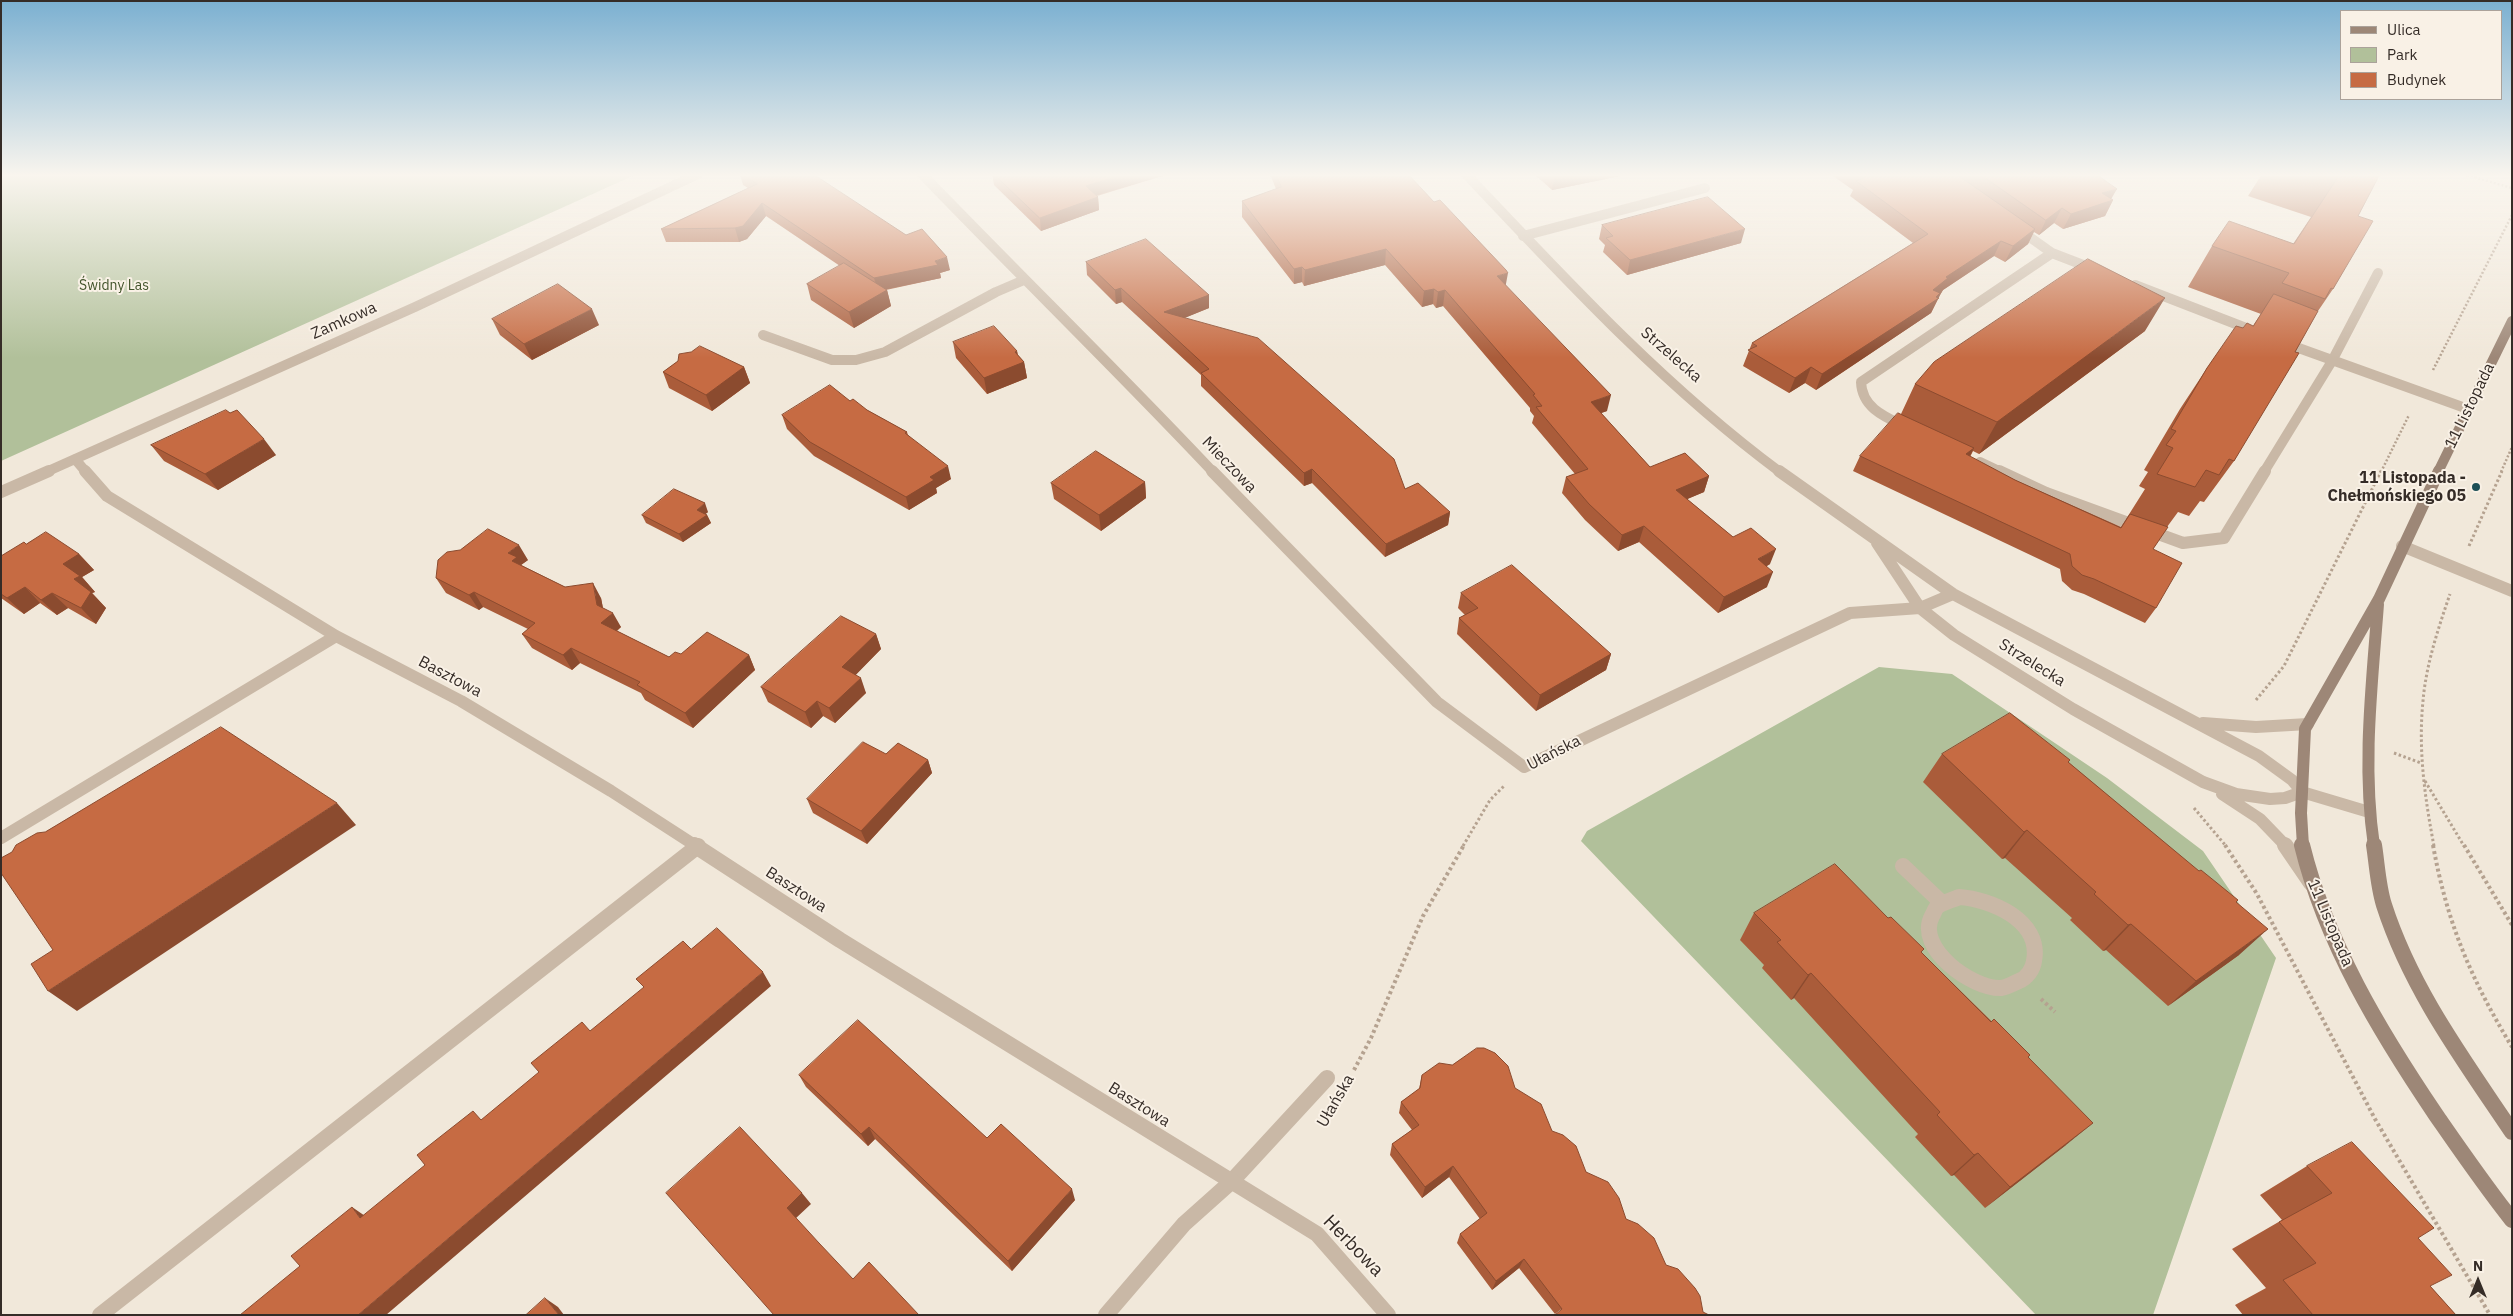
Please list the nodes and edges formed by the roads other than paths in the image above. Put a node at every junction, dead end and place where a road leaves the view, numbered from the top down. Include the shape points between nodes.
1 (568, 235) edge
2 (981, 235) edge
3 (2027, 235) edge
4 (1523, 236) edge
5 (2052, 253) junction
6 (2378, 273) dead end
7 (2108, 275) edge
8 (1024, 280) junction
9 (2126, 282) edge
10 (2512, 321) edge
11 (764, 335) dead end
12 (2332, 361) junction
13 (2468, 409) junction
14 (1915, 432) edge
15 (1968, 456) edge
16 (75, 460) junction
17 (1, 492) edge
18 (1874, 538) junction
19 (2402, 546) junction
20 (2512, 591) edge
21 (1953, 594) junction
22 (2379, 599) junction
23 (1920, 608) junction
24 (336, 636) junction
25 (2190, 721) junction
26 (2308, 724) junction
27 (1524, 767) joint
28 (2203, 782) junction
29 (2302, 792) junction
30 (2369, 812) junction
31 (1, 838) edge
32 (698, 846) junction
33 (1903, 866) dead end
34 (2312, 885) junction
35 (1942, 903) junction
36 (1327, 1078) dead end
37 (2512, 1132) edge
38 (1231, 1182) junction
39 (2512, 1220) edge
40 (100, 1315) edge
41 (1106, 1315) edge
42 (1388, 1315) edge

1 - 16 street, Zamkowa
2 - 8 street, Mieczowa
3 - 5 street
4 - 18 street, Strzelecka via 1632,346 1756,454
5 - 7 street
5 - 14 street via 1861,382 1860,391 1866,405
6 - 12 street
8 - 11 street via 885,352 856,360 832,360
8 - 27 street, Mieczowa via 1116,369 1437,702
9 - 12 street
10 - 13 street, 11 Listopada
12 - 13 street
12 - 15 street via 2224,538 2183,543 2046,493
13 - 19 street, 11 Listopada
16 - 17 street, Zamkowa
16 - 24 street, Basztowa via 107,496
18 - 21 street, Strzelecka
18 - 23 street, Strzelecka
19 - 20 street
19 - 22 street, 11 Listopada
21 - 23 street, Ułańska
21 - 25 street, Strzelecka
22 - 26 street, 11 Listopada
22 - 30 street, 11 Listopada via 2367,744
23 - 27 street, Ułańska via 1850,613
23 - 28 street, Strzelecka via 1954,634 2073,709
24 - 31 street
24 - 32 street, Basztowa via 461,701
25 - 26 street, Strzelecka via 2231,728
25 - 29 street, Strzelecka via 2258,756 2292,780
26 - 29 street, 11 Listopada via 2305,729
28 - 29 street, Strzelecka via 2253,798 2285,798
28 - 34 street, Strzelecka via 2260,819 2284,844
29 - 30 street, Strzelecka
29 - 34 street, 11 Listopada via 2302,844
30 - 37 street, 11 Listopada via 2383,903 2402,954 2433,1014
32 - 38 street, Basztowa via 840,940
32 - 40 street
33 - 35 street
34 - 39 street, 11 Listopada via 2365,1003 2398,1059 2486,1188
35 - 35 street via 1960,897 1981,899 2013,916 2028,934 2035,953 2026,977 2019,983 1999,987 1975,983 1954,970 1937,953 1929,934 1931,916
36 - 38 street, Ułańska
38 - 41 street, Ułańska via 1184,1224
38 - 42 street, Herbowa via 1317,1234

